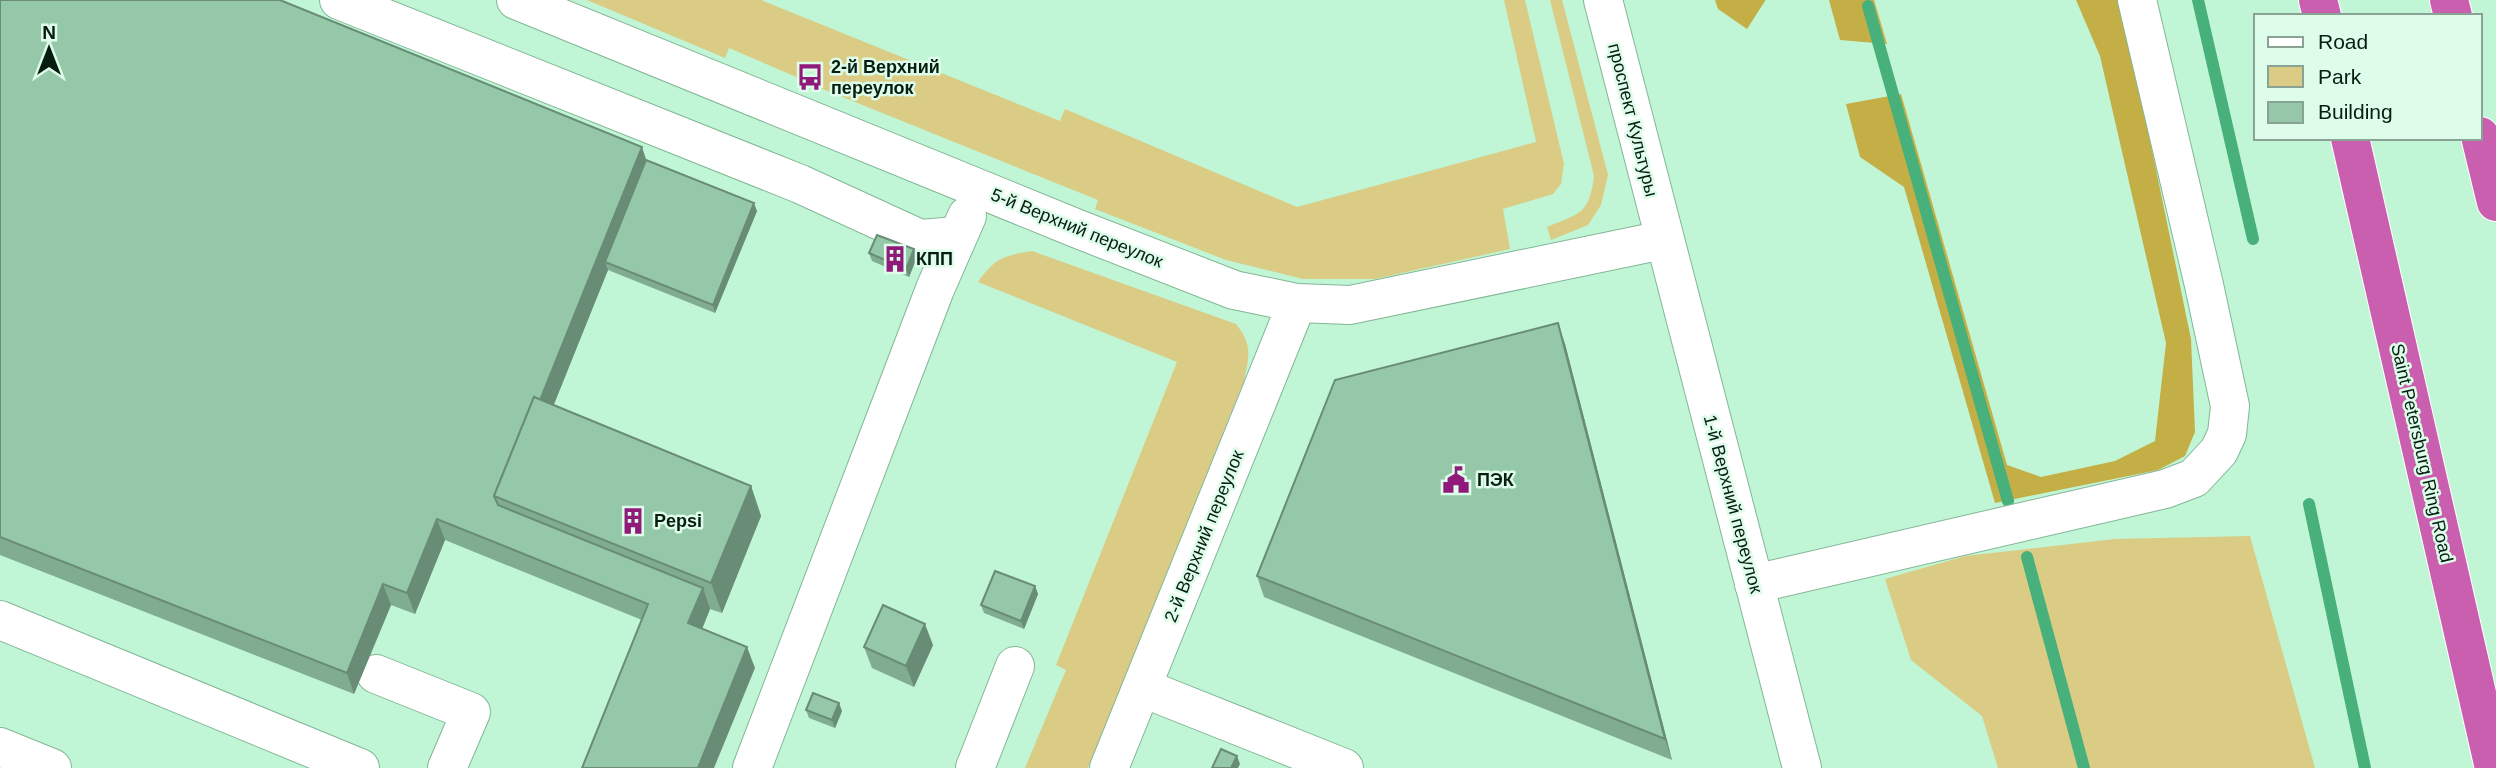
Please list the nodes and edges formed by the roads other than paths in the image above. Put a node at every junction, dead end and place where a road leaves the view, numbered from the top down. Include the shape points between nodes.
1 (339, 0) edge
2 (516, 0) edge
3 (1603, 0) edge
4 (2137, 0) edge
5 (2350, 140) edge
6 (2481, 140) edge
7 (979, 188) junction
8 (2496, 202) edge
9 (957, 236) junction
10 (1663, 240) junction
11 (1297, 303) junction
12 (1754, 584) junction
13 (0, 620) edge
14 (1015, 666) dead end
15 (376, 674) dead end
16 (1143, 688) junction
17 (0, 747) edge
18 (52, 768) edge
19 (359, 768) edge
20 (447, 768) edge
21 (752, 768) edge
22 (975, 768) edge
23 (1109, 768) edge
24 (1344, 768) edge
25 (1802, 768) edge
26 (2494, 768) edge

1 - 9 street via 800,184 920,239
2 - 7 street, 5-й Верхний переулок
3 - 10 street, проспект Культуры
4 - 12 street via 2230,406 2227,434 2219,451 2194,478 2165,489
5 - 26 highway, Saint Petersburg Ring Road
6 - 8 highway
7 - 9 street
7 - 11 street, 5-й Верхний переулок via 1234,290
9 - 21 street
10 - 11 street, 5-й Верхний переулок via 1350,305
10 - 12 street, 1-й Верхний переулок
11 - 16 street, 2-й Верхний переулок
12 - 25 street, 1-й Верхний переулок
13 - 19 street
14 - 22 street
15 - 20 street via 471,712
16 - 23 street, 2-й Верхний переулок
16 - 24 street
17 - 18 street

